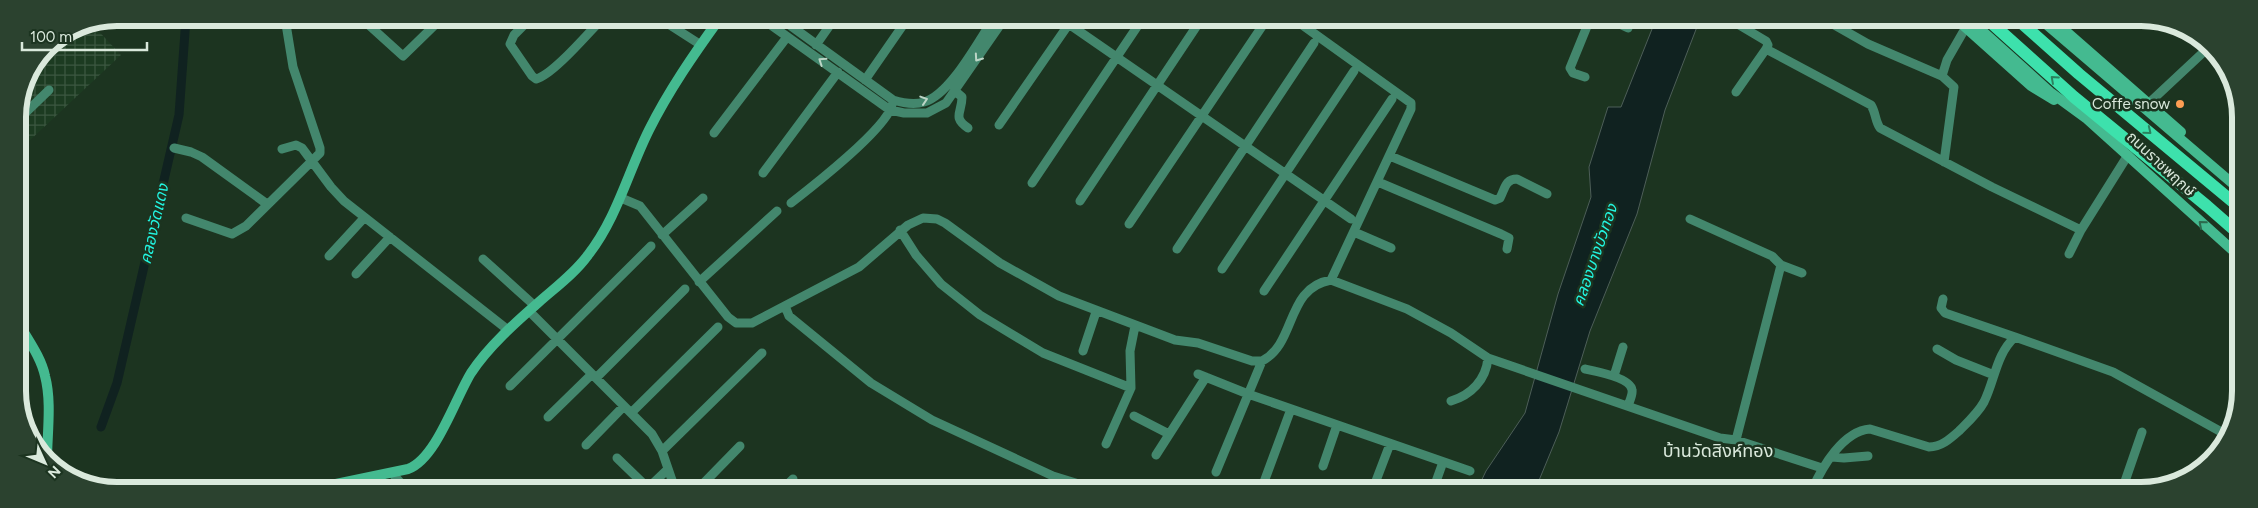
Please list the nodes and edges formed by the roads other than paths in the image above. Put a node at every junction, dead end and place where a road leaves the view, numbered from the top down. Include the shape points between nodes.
1 (286, 26) edge
2 (373, 26) edge
3 (434, 26) edge
4 (523, 26) edge
5 (595, 26) edge
6 (671, 26) edge
7 (714, 26) edge
8 (772, 26) edge
9 (791, 26) edge
10 (829, 26) edge
11 (902, 26) edge
12 (988, 26) edge
13 (1000, 26) edge
14 (1068, 26) edge
15 (1077, 26) edge
16 (1138, 26) edge
17 (1197, 26) edge
18 (1262, 26) edge
19 (1304, 26) edge
20 (1587, 26) edge
21 (1624, 26) edge
22 (1741, 26) edge
23 (1836, 26) edge
24 (1965, 26) edge
25 (1970, 26) edge
26 (1995, 26) edge
27 (2026, 26) edge
28 (2048, 26) edge
29 (2060, 26) edge
30 (1628, 28) dead end
31 (787, 37) junction
32 (1314, 44) dead end
33 (701, 45) junction
34 (816, 45) junction
35 (1766, 49) junction
36 (2204, 52) edge
37 (1116, 58) junction
38 (1354, 71) dead end
39 (838, 72) junction
40 (1942, 76) junction
41 (1585, 77) dead end
42 (865, 80) junction
43 (1157, 86) junction
44 (49, 90) dead end
45 (955, 91) junction
46 (1736, 92) dead end
47 (1392, 99) dead end
48 (893, 100) junction
49 (2149, 103) junction
50 (890, 110) junction
51 (26, 112) edge
52 (1201, 117) junction
53 (999, 125) dead end
54 (968, 128) dead end
55 (714, 133) dead end
56 (1245, 147) junction
57 (174, 148) dead end
58 (282, 149) dead end
59 (2128, 155) junction
60 (1390, 156) junction
61 (2202, 158) junction
62 (313, 160) junction
63 (1944, 162) junction
64 (763, 173) dead end
65 (1285, 174) junction
66 (1378, 182) junction
67 (1032, 183) dead end
68 (2232, 184) edge
69 (1547, 194) dead end
70 (621, 198) junction
71 (703, 198) dead end
72 (1080, 201) dead end
73 (1324, 202) junction
74 (2232, 202) edge
75 (791, 203) dead end
76 (267, 204) junction
77 (777, 211) dead end
78 (186, 218) dead end
79 (364, 218) junction
80 (1690, 219) dead end
81 (1351, 220) dead end
82 (1129, 224) dead end
83 (2232, 228) edge
84 (900, 230) junction
85 (2081, 230) junction
86 (1354, 232) junction
87 (662, 234) junction
88 (390, 237) junction
89 (651, 246) dead end
90 (1391, 248) dead end
91 (1177, 249) dead end
92 (1507, 249) dead end
93 (2232, 250) edge
94 (2069, 254) dead end
95 (330, 256) dead end
96 (483, 259) dead end
97 (1781, 264) junction
98 (1222, 268) dead end
99 (1802, 273) dead end
100 (356, 274) dead end
101 (1331, 280) junction
102 (699, 282) junction
103 (685, 289) dead end
104 (1264, 291) dead end
105 (1943, 299) dead end
106 (785, 306) junction
107 (532, 308) junction
108 (1096, 312) junction
109 (1135, 326) junction
110 (718, 327) dead end
111 (508, 330) junction
112 (26, 336) edge
113 (2015, 337) junction
114 (557, 339) junction
115 (1623, 347) dead end
116 (1937, 349) dead end
117 (1083, 351) dead end
118 (762, 353) dead end
119 (1488, 358) junction
120 (1262, 361) junction
121 (1585, 368) dead end
122 (1994, 375) junction
123 (594, 376) junction
124 (1614, 376) junction
125 (510, 386) dead end
126 (1131, 388) junction
127 (1248, 394) junction
128 (1451, 401) dead end
129 (624, 406) junction
130 (1628, 406) junction
131 (1291, 409) junction
132 (631, 413) junction
133 (1134, 416) dead end
134 (548, 417) dead end
135 (1337, 425) junction
136 (2142, 432) dead end
137 (2222, 432) edge
138 (1169, 434) junction
139 (47, 438) edge
140 (1736, 440) junction
141 (1106, 444) dead end
142 (1390, 444) junction
143 (586, 445) dead end
144 (740, 446) dead end
145 (662, 451) junction
146 (1156, 455) dead end
147 (1868, 456) dead end
148 (1832, 457) junction
149 (617, 458) dead end
150 (1443, 462) junction
151 (1323, 466) dead end
152 (668, 468) junction
153 (1822, 468) junction
154 (1470, 471) dead end
155 (1216, 472) dead end
156 (392, 473) junction
157 (379, 476) junction
158 (793, 479) dead end
159 (348, 482) edge
160 (382, 482) edge
161 (400, 482) edge
162 (640, 482) edge
163 (654, 482) edge
164 (673, 482) edge
165 (705, 482) edge
166 (790, 482) edge
167 (1071, 482) edge
168 (1264, 482) edge
169 (1376, 482) edge
170 (1436, 482) edge
171 (1816, 482) edge
172 (2125, 482) edge

1 - 62 street via 293,68 321,151
2 - 3 street via 403,56
4 - 5 street via 510,44 536,79 564,58
6 - 33 street
7 - 33 main road
8 - 31 street
9 - 34 street
10 - 34 street
11 - 42 street
48 -> 12 street via 909,104 924,102 940,94
13 -> 45 street
14 - 53 street
15 - 37 street
16 - 37 street
17 - 43 street
18 - 52 street
19 - 60 street via 1411,103
20 - 41 street via 1570,68 1573,73
21 - 30 street
22 - 35 street via 1766,41
23 - 40 street via 1868,44
24 - 40 street
25 - 59 main road, ถนนราชพฤกษ์ via 2038,92 2087,119
83 -> 26 main road, ถนนราชพฤกษ์ via 2074,97
27 -> 74 main road, ถนนราชพฤกษ์
28 - 61 main road, ถนนราชพฤกษ์
29 - 49 main road
39 -> 31 street
31 - 55 street
32 - 56 street
33 - 70 main road via 649,130
34 - 42 street
35 - 46 street
35 - 63 street via 1872,105 1880,128
36 - 49 street
37 - 43 street
37 - 67 street
38 - 65 street
39 - 50 street
39 - 64 street
40 - 63 street via 1954,87
42 - 48 street
43 - 52 street
43 - 72 street
44 - 51 street
45 - 50 street via 946,103 927,113
45 - 54 street via 962,97 958,117
47 - 73 street
48 - 50 street
49 - 61 main road via 2178,129
50 - 75 street via 842,162
52 - 56 street
52 - 82 street
56 - 65 street
56 - 91 street
57 - 76 street via 202,157
58 - 62 street via 298,145
59 - 85 street
93 -> 59 main road, ถนนราชพฤกษ์
60 - 66 street
60 - 69 street via 1495,200 1500,198 1511,179
61 - 68 main road, ถนนราชพฤกษ์
62 - 76 street
62 - 79 street via 330,187
63 - 85 street
65 - 73 street
65 - 98 street
66 - 86 street
66 - 92 street via 1501,234 1510,241
70 - 87 street via 638,204
70 - 107 main road via 588,256
71 - 87 street
73 - 81 street
73 - 104 street
76 - 78 street via 246,226 232,234
77 - 102 street
79 - 88 street
79 - 95 street
80 - 97 street via 1772,256
84 - 106 street via 859,267
84 - 108 street via 923,218 945,223 1036,285
84 - 126 street via 941,284 980,315 1042,352
85 - 94 street
86 - 90 street
86 - 101 street
87 - 102 street
88 - 100 street
88 - 111 street
89 - 114 street
96 - 107 street
97 - 99 street
97 - 140 street
101 - 119 street via 1407,309
101 - 120 street via 1317,282 1303,295 1276,350
102 - 106 street via 736,322 752,323
103 - 123 street
105 - 113 street via 1941,308 1945,313
106 - 167 street via 789,316 899,402
107 - 111 main road
107 - 114 street
108 - 109 street
108 - 117 street
109 - 120 street via 1175,340
109 - 126 street via 1130,351
110 - 132 street
111 - 156 main road via 472,372 428,456 415,467
112 - 139 main road via 39,359 48,388
113 - 122 street via 2003,350
113 - 137 street via 2113,372
114 - 123 street
114 - 125 street
115 - 124 street
116 - 122 street
118 - 145 street
119 - 128 street via 1482,378 1474,389
119 - 130 street
120 - 127 street
121 - 124 street
122 - 148 street via 1978,411 1944,443 1929,447 1870,429 1850,436
123 - 129 street
123 - 134 street
124 - 130 street via 1632,390
126 - 141 street
127 - 131 street
127 - 138 street via 1202,375
127 - 155 street
129 - 132 street
129 - 143 street
130 - 140 street via 1720,438
131 - 135 street
131 - 168 street
132 - 145 street via 652,434
133 - 138 street
135 - 142 street
135 - 151 street
136 - 172 street
138 - 146 street
140 - 153 street
142 - 150 street
142 - 169 street
144 - 165 street
145 - 152 street
147 - 148 street
148 - 153 street
149 - 162 street
150 - 154 street
150 - 170 street
152 - 163 street
152 - 164 street
153 - 171 street
156 - 157 main road
156 - 161 street
157 - 159 main road
157 - 160 street
158 - 166 street

